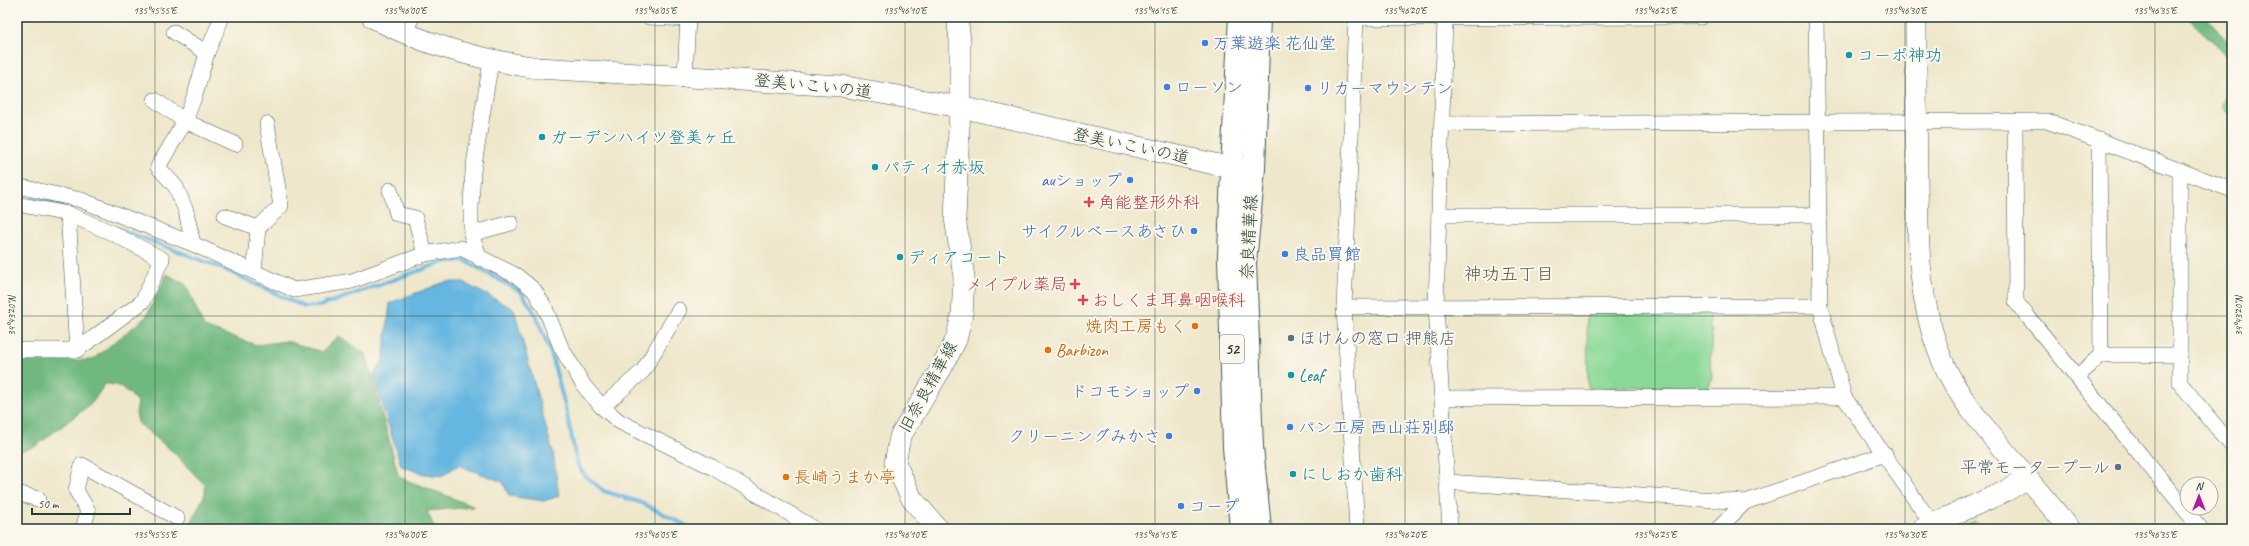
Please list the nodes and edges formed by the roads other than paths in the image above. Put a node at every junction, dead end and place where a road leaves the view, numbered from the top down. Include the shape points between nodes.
1 (222, 17) edge
2 (372, 17) edge
3 (649, 17) edge
4 (958, 17) edge
5 (1240, 17) edge
6 (1259, 17) edge
7 (1356, 17) edge
8 (1701, 17) edge
9 (1816, 17) edge
10 (1916, 17) edge
11 (688, 18) edge
12 (1445, 18) edge
13 (408, 25) edge
14 (174, 32) dead end
15 (206, 53) junction
16 (491, 61) junction
17 (685, 76) junction
18 (155, 100) dead end
19 (960, 107) junction
20 (186, 121) junction
21 (1817, 122) junction
22 (1916, 122) junction
23 (2015, 122) junction
24 (267, 124) dead end
25 (1442, 124) junction
26 (2099, 140) junction
27 (235, 144) dead end
28 (1232, 168) junction
29 (1254, 169) junction
30 (2180, 170) junction
31 (17, 186) edge
32 (390, 190) dead end
33 (2232, 190) edge
34 (17, 204) edge
35 (68, 214) junction
36 (1439, 215) junction
37 (1818, 215) junction
38 (225, 216) dead end
39 (510, 223) dead end
40 (258, 228) junction
41 (471, 234) junction
42 (193, 244) junction
43 (425, 254) junction
44 (480, 259) junction
45 (254, 272) junction
46 (1820, 306) junction
47 (1344, 307) junction
48 (1436, 307) junction
49 (679, 310) dead end
50 (17, 350) edge
51 (77, 350) junction
52 (2101, 355) junction
53 (2180, 355) junction
54 (2078, 376) junction
55 (1844, 397) junction
56 (1442, 398) junction
57 (602, 407) junction
58 (2232, 446) edge
59 (1885, 454) junction
60 (2027, 478) junction
61 (1447, 482) junction
62 (17, 493) edge
63 (38, 498) dead end
64 (1745, 502) junction
65 (177, 518) dead end
66 (1927, 527) edge
67 (84, 529) edge
68 (815, 529) edge
69 (938, 529) edge
70 (1241, 529) edge
71 (1260, 529) edge
72 (1357, 529) edge
73 (1450, 529) edge
74 (1718, 529) edge
75 (2070, 529) edge
76 (2201, 529) edge

1 - 15 street
2 - 13 street, 登美いこいの道
3 - 11 street
4 - 19 street, 旧奈良精華線
5 - 28 main road, 奈良精華線 / 52
6 - 29 main road, 奈良精華線 / 52
7 - 12 street
7 - 47 street
8 - 12 street
9 - 21 street
10 - 22 street
11 - 17 street
12 - 25 street
13 - 16 street, 登美いこいの道 via 453,51
14 - 15 street
15 - 20 street
16 - 17 street, 登美いこいの道 via 538,68
16 - 41 street via 473,171
17 - 19 street, 登美いこいの道 via 834,85
18 - 20 street
19 - 28 street, 登美いこいの道
19 - 69 street, 旧奈良精華線 via 955,218 964,277 962,315 956,340 942,368 900,437 895,463 912,499
20 - 27 street
20 - 42 street via 158,166 176,187 186,211
21 - 22 street
21 - 25 street
21 - 37 street
22 - 23 street
22 - 60 street via 1918,252 1922,292 1930,325 1942,361 1961,394 1995,441
23 - 26 street via 2047,121
23 - 54 street via 2016,302
24 - 40 street via 281,206
25 - 36 street
26 - 30 street
26 - 52 street
28 - 29 street, 登美いこいの道
28 - 70 main road, 奈良精華線 / 52 via 1229,257 1234,440
29 - 71 main road, 奈良精華線 / 52 via 1245,262 1252,447
30 - 33 street
30 - 53 street
31 - 42 street via 81,200
32 - 43 street via 397,214 415,218
34 - 35 street
35 - 51 street
35 - 51 street via 162,258 142,302
36 - 37 street
36 - 48 street
37 - 46 street
38 - 40 street
39 - 41 street
40 - 45 street
41 - 44 street
42 - 45 street
43 - 44 street via 461,248
43 - 45 street via 352,280 294,290
44 - 57 street via 517,276 534,290 545,308 561,347 584,386
46 - 48 street
46 - 55 street
47 - 48 street
47 - 72 street
48 - 56 street
49 - 57 street via 643,371
50 - 51 street
52 - 53 street
52 - 54 street
53 - 58 street via 2180,382
54 - 76 street
55 - 56 street
55 - 59 street
56 - 61 street
57 - 68 street via 620,422 712,467
59 - 64 street
59 - 66 street
60 - 66 street via 2006,491
60 - 75 street
61 - 64 street
61 - 73 street
62 - 63 street
64 - 74 street
65 - 67 street via 82,465 76,490 88,511

